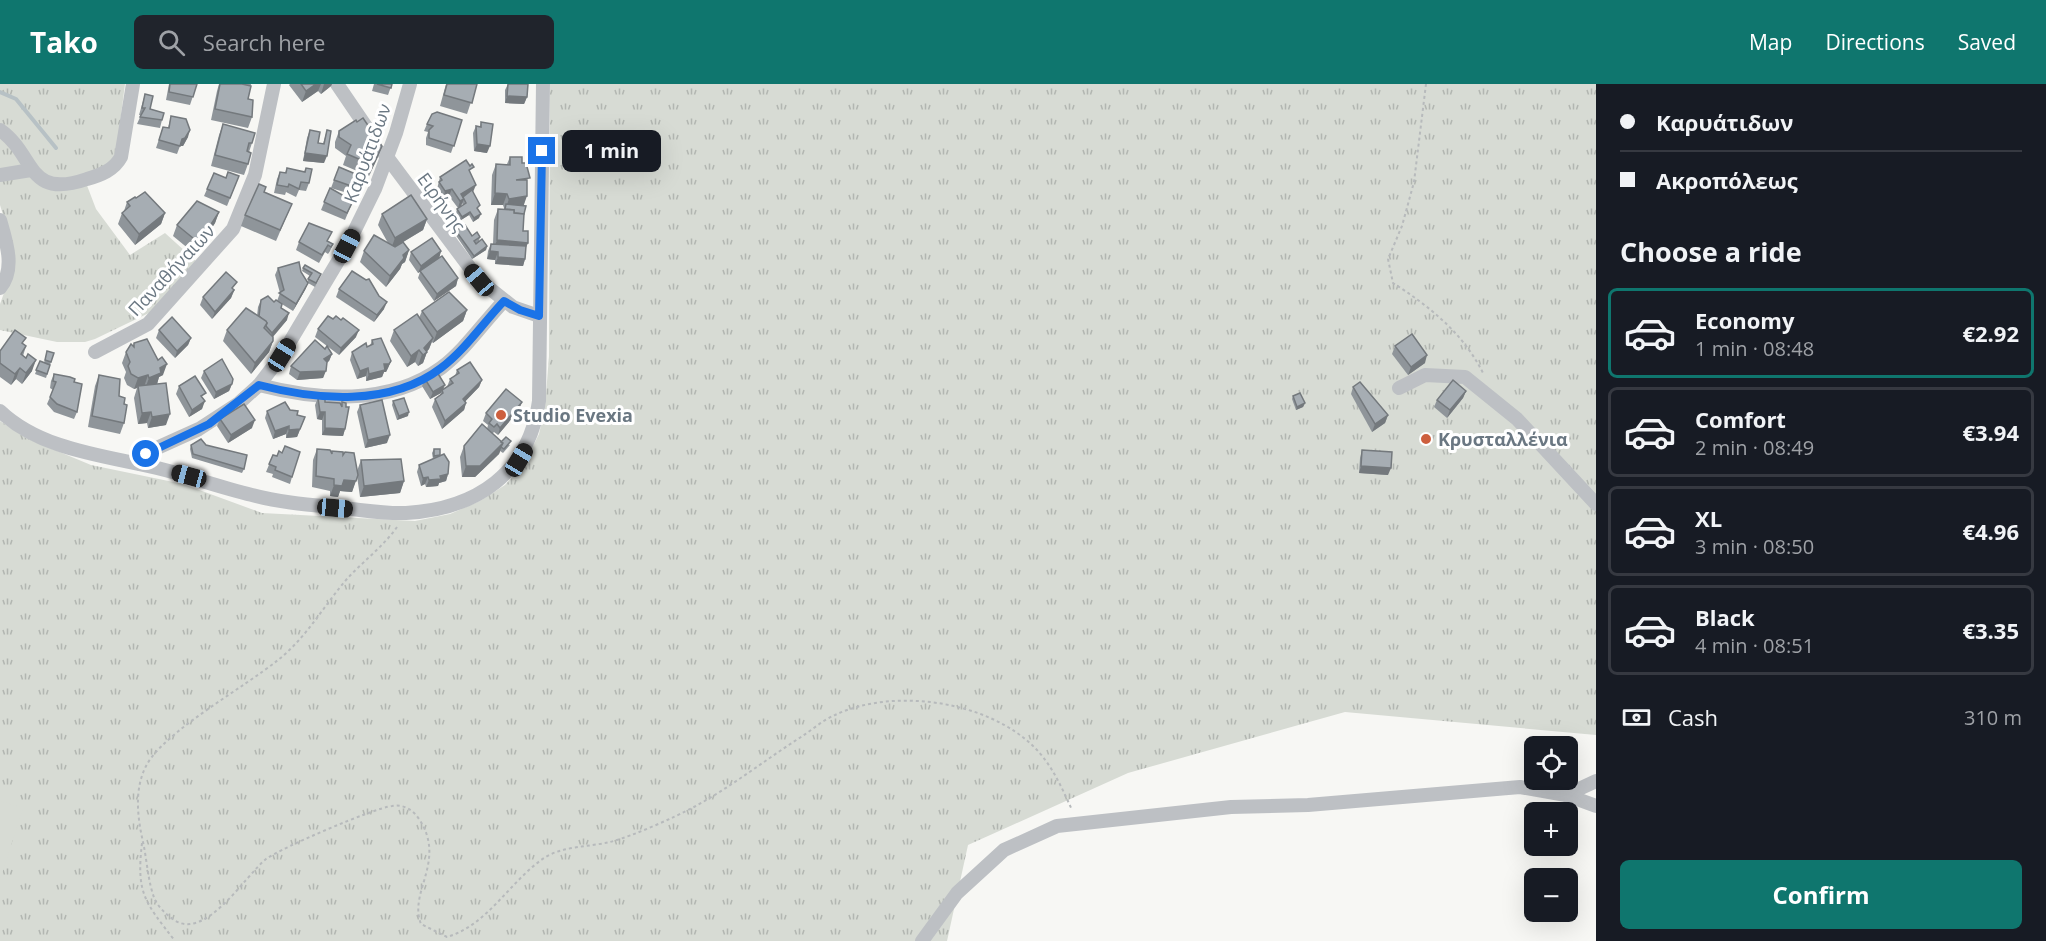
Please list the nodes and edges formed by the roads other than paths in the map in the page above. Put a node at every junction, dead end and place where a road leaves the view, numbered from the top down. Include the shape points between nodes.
1 (274, 84) edge
2 (338, 84) edge
3 (410, 84) edge
4 (543, 84) edge
5 (133, 88) edge
6 (0, 130) edge
7 (388, 159) junction
8 (31, 170) junction
9 (0, 175) edge
10 (0, 220) edge
11 (0, 288) edge
12 (504, 301) junction
13 (539, 316) junction
14 (95, 352) dead end
15 (259, 385) junction
16 (1399, 388) dead end
17 (0, 411) edge
18 (140, 464) junction
19 (1596, 504) edge
20 (1596, 781) edge
21 (1566, 795) junction
22 (1596, 806) edge
23 (922, 941) edge

1 - 14 street, Παναθήναιων via 255,175 233,229 148,324
2 - 7 street, Ειρήνης
3 - 7 street, Καρυάτιδων
4 - 13 street
5 - 8 street via 125,141 114,167 64,185 41,178
6 - 8 street via 18,147
7 - 12 street, Ειρήνης via 470,270
7 - 15 street, Καρυάτιδων via 347,246 293,338
8 - 9 street
10 - 11 street via 8,262 6,279
12 - 13 street, Ειρήνης
12 - 15 street via 446,364 406,386 345,396 292,393
13 - 18 street via 540,387 530,440 519,460 494,484 471,496 407,513 319,506 270,499
15 - 18 street, Καρυάτιδων via 209,424 148,452
16 - 19 street via 1425,375 1465,377 1517,419
17 - 18 street via 21,427 46,438
20 - 21 street
21 - 22 street
21 - 23 street via 1520,787 1308,805 1231,807 1057,826 1004,850 957,893

